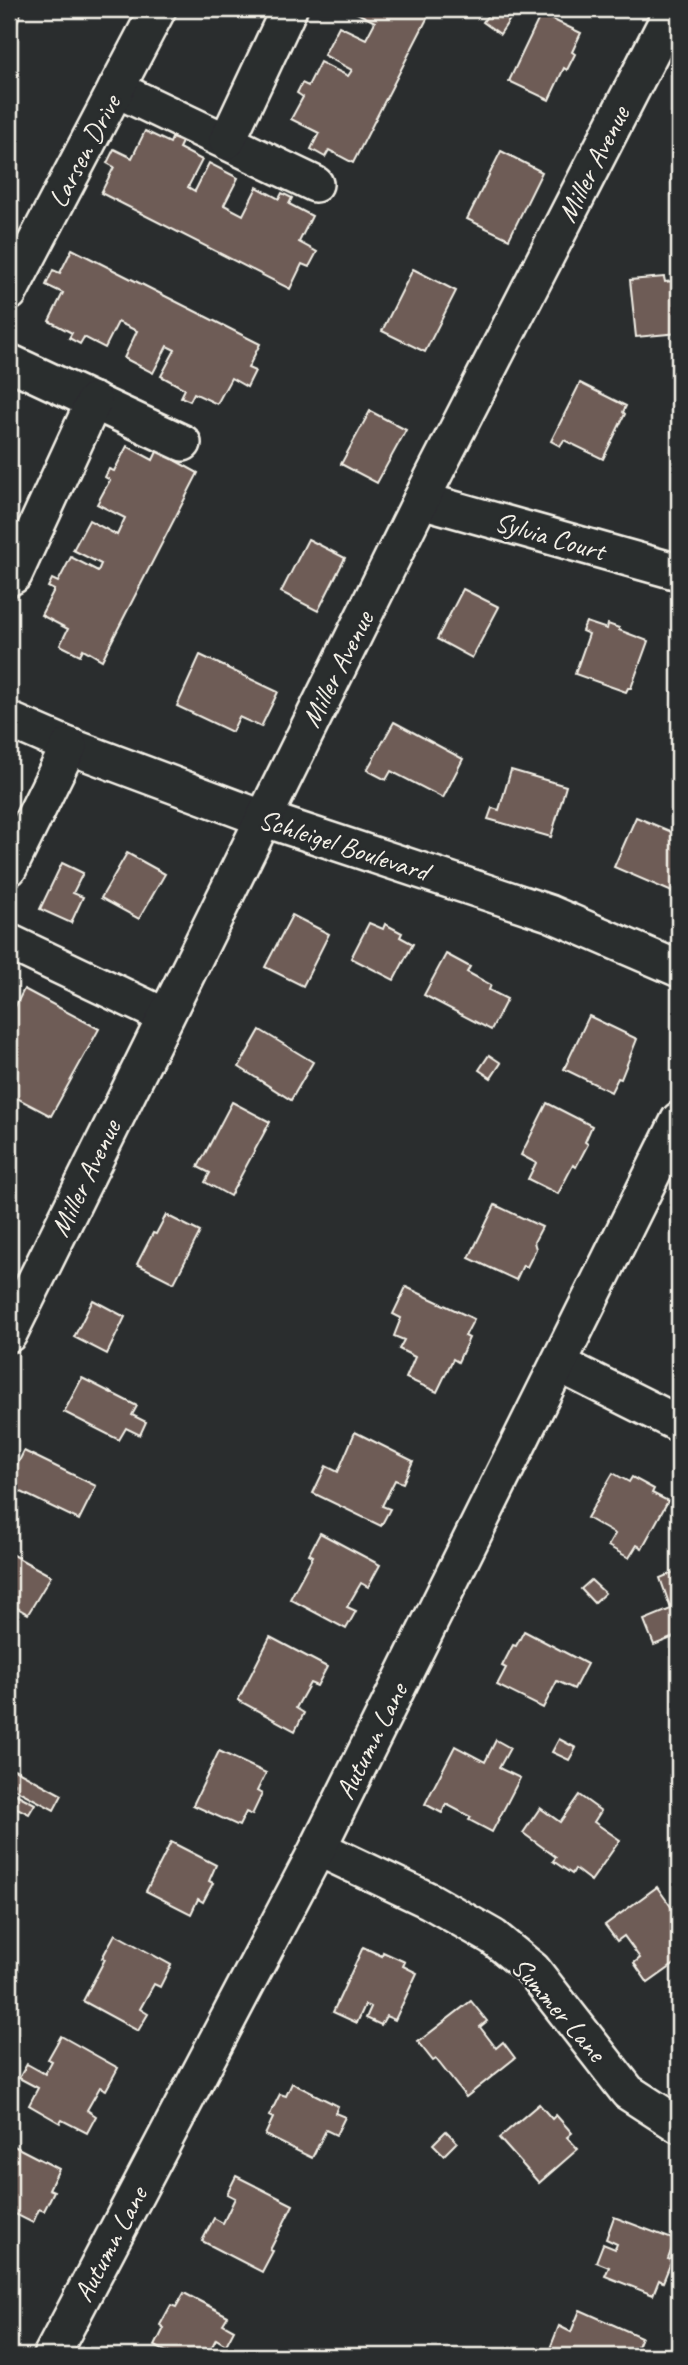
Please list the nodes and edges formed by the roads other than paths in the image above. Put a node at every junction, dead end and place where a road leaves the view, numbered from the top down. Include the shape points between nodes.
1 (158, 9) edge
2 (289, 9) edge
3 (673, 9) edge
4 (116, 89) junction
5 (227, 141) junction
6 (315, 184) dead end
7 (9, 293) edge
8 (9, 362) edge
9 (94, 401) junction
10 (183, 443) dead end
11 (421, 500) junction
12 (678, 572) edge
13 (9, 578) edge
14 (9, 720) edge
15 (69, 746) junction
16 (262, 818) junction
17 (9, 868) edge
18 (9, 942) edge
19 (679, 969) edge
20 (165, 1016) junction
21 (679, 1120) edge
22 (9, 1334) edge
23 (559, 1364) junction
24 (679, 1424) edge
25 (318, 1848) junction
26 (679, 2125) edge
27 (51, 2356) edge

1 - 4 street, Larsen Drive
2 - 5 street
3 - 11 street, Miller Avenue
4 - 5 street
4 - 7 street, Larsen Drive
5 - 6 street
8 - 9 street
9 - 10 street
9 - 13 street
11 - 12 street, Sylvia Court
11 - 16 street, Miller Avenue
14 - 15 street, Schleigel Boulevard
15 - 16 street, Schleigel Boulevard
15 - 17 street
16 - 19 street, Schleigel Boulevard via 549,913
16 - 20 street, Miller Avenue
18 - 20 street
20 - 22 street, Miller Avenue
21 - 23 street, Autumn Lane
23 - 24 street
23 - 25 street, Autumn Lane
25 - 26 street, Summer Lane via 430,1900 493,1937 533,1970 628,2092
25 - 27 street, Autumn Lane

